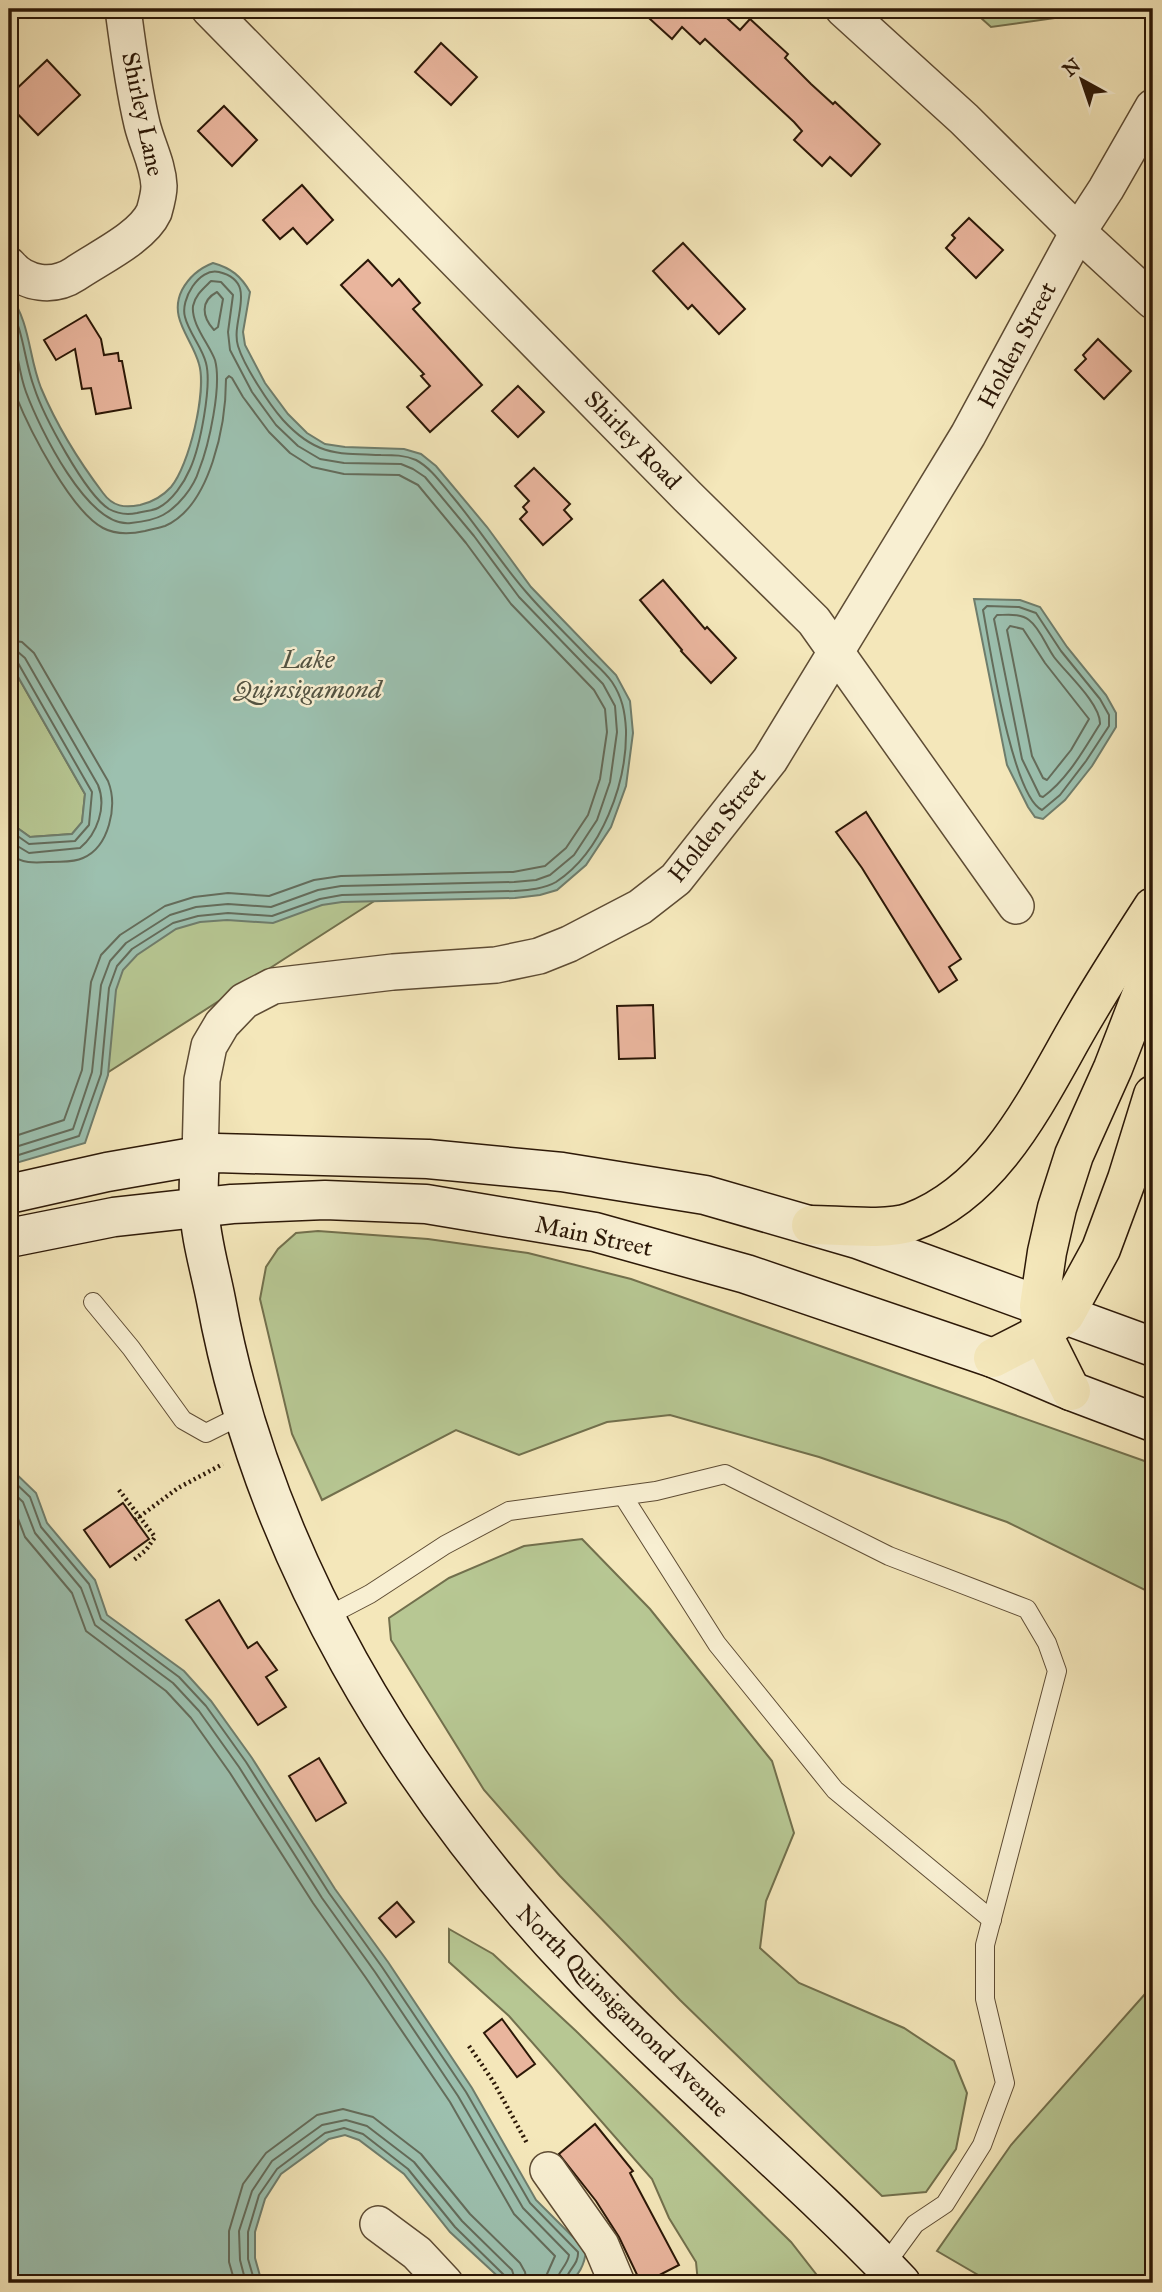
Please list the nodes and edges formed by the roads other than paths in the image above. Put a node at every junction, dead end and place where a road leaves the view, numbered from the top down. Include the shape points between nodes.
1 (123, 9) edge
2 (209, 9) edge
3 (843, 9) edge
4 (1153, 107) edge
5 (1078, 232) junction
6 (9, 265) edge
7 (1153, 301) edge
8 (835, 652) junction
9 (1016, 905) dead end
10 (1153, 906) edge
11 (1153, 965) edge
12 (1153, 1095) edge
13 (200, 1157) junction
14 (9, 1194) edge
15 (199, 1207) junction
16 (811, 1225) junction
17 (9, 1238) edge
18 (93, 1302) dead end
19 (1049, 1318) junction
20 (1153, 1347) edge
21 (993, 1358) junction
22 (1071, 1391) junction
23 (244, 1414) junction
24 (1153, 1422) edge
25 (623, 1496) junction
26 (326, 1617) junction
27 (992, 1920) junction
28 (548, 2170) road end
29 (378, 2224) dead end
30 (893, 2274) edge
31 (445, 2283) edge
32 (617, 2283) edge

1 - 6 street, Shirley Lane via 142,126 159,188 153,213 116,249 66,280 41,284
2 - 8 street, Shirley Road via 814,621
3 - 5 street
4 - 5 street, Holden Street
5 - 7 street
5 - 8 street, Holden Street via 968,435
8 - 9 street, Shirley Road
8 - 13 street, Holden Street via 762,771 677,879 640,907 538,956 496,965 273,986 244,1001 209,1046 202,1080
10 - 16 highway via 1006,1146 980,1176 942,1206 911,1222
11 - 19 highway via 1073,1155 1057,1208 1047,1252
12 - 19 highway via 1101,1249
13 - 14 main road
13 - 15 main road, North Quinsigamond Avenue
13 - 16 main road via 257,1153 428,1158 562,1172 705,1195
15 - 17 main road, Main Street via 114,1217
15 - 21 main road, Main Street via 325,1200 426,1205 595,1232 746,1274
15 - 23 main road, North Quinsigamond Avenue via 225,1348
16 - 19 main road via 857,1239
18 - 23 lane via 183,1420 206,1433
19 - 20 main road
19 - 21 highway
19 - 22 highway
21 - 22 main road, Main Street
22 - 24 main road, Main Street
23 - 26 main road, North Quinsigamond Avenue via 292,1549
25 - 26 lane via 509,1511
25 - 27 lane via 717,1644 835,1790
25 - 27 lane via 725,1474 890,1556 1027,1609 1057,1671
26 - 30 main road, North Quinsigamond Avenue via 388,1728 460,1833 520,1909 634,2027
27 - 30 lane via 985,1945 985,1999 1005,2083 982,2146 945,2204 915,2224
28 - 32 street via 601,2245
29 - 31 street via 417,2253

